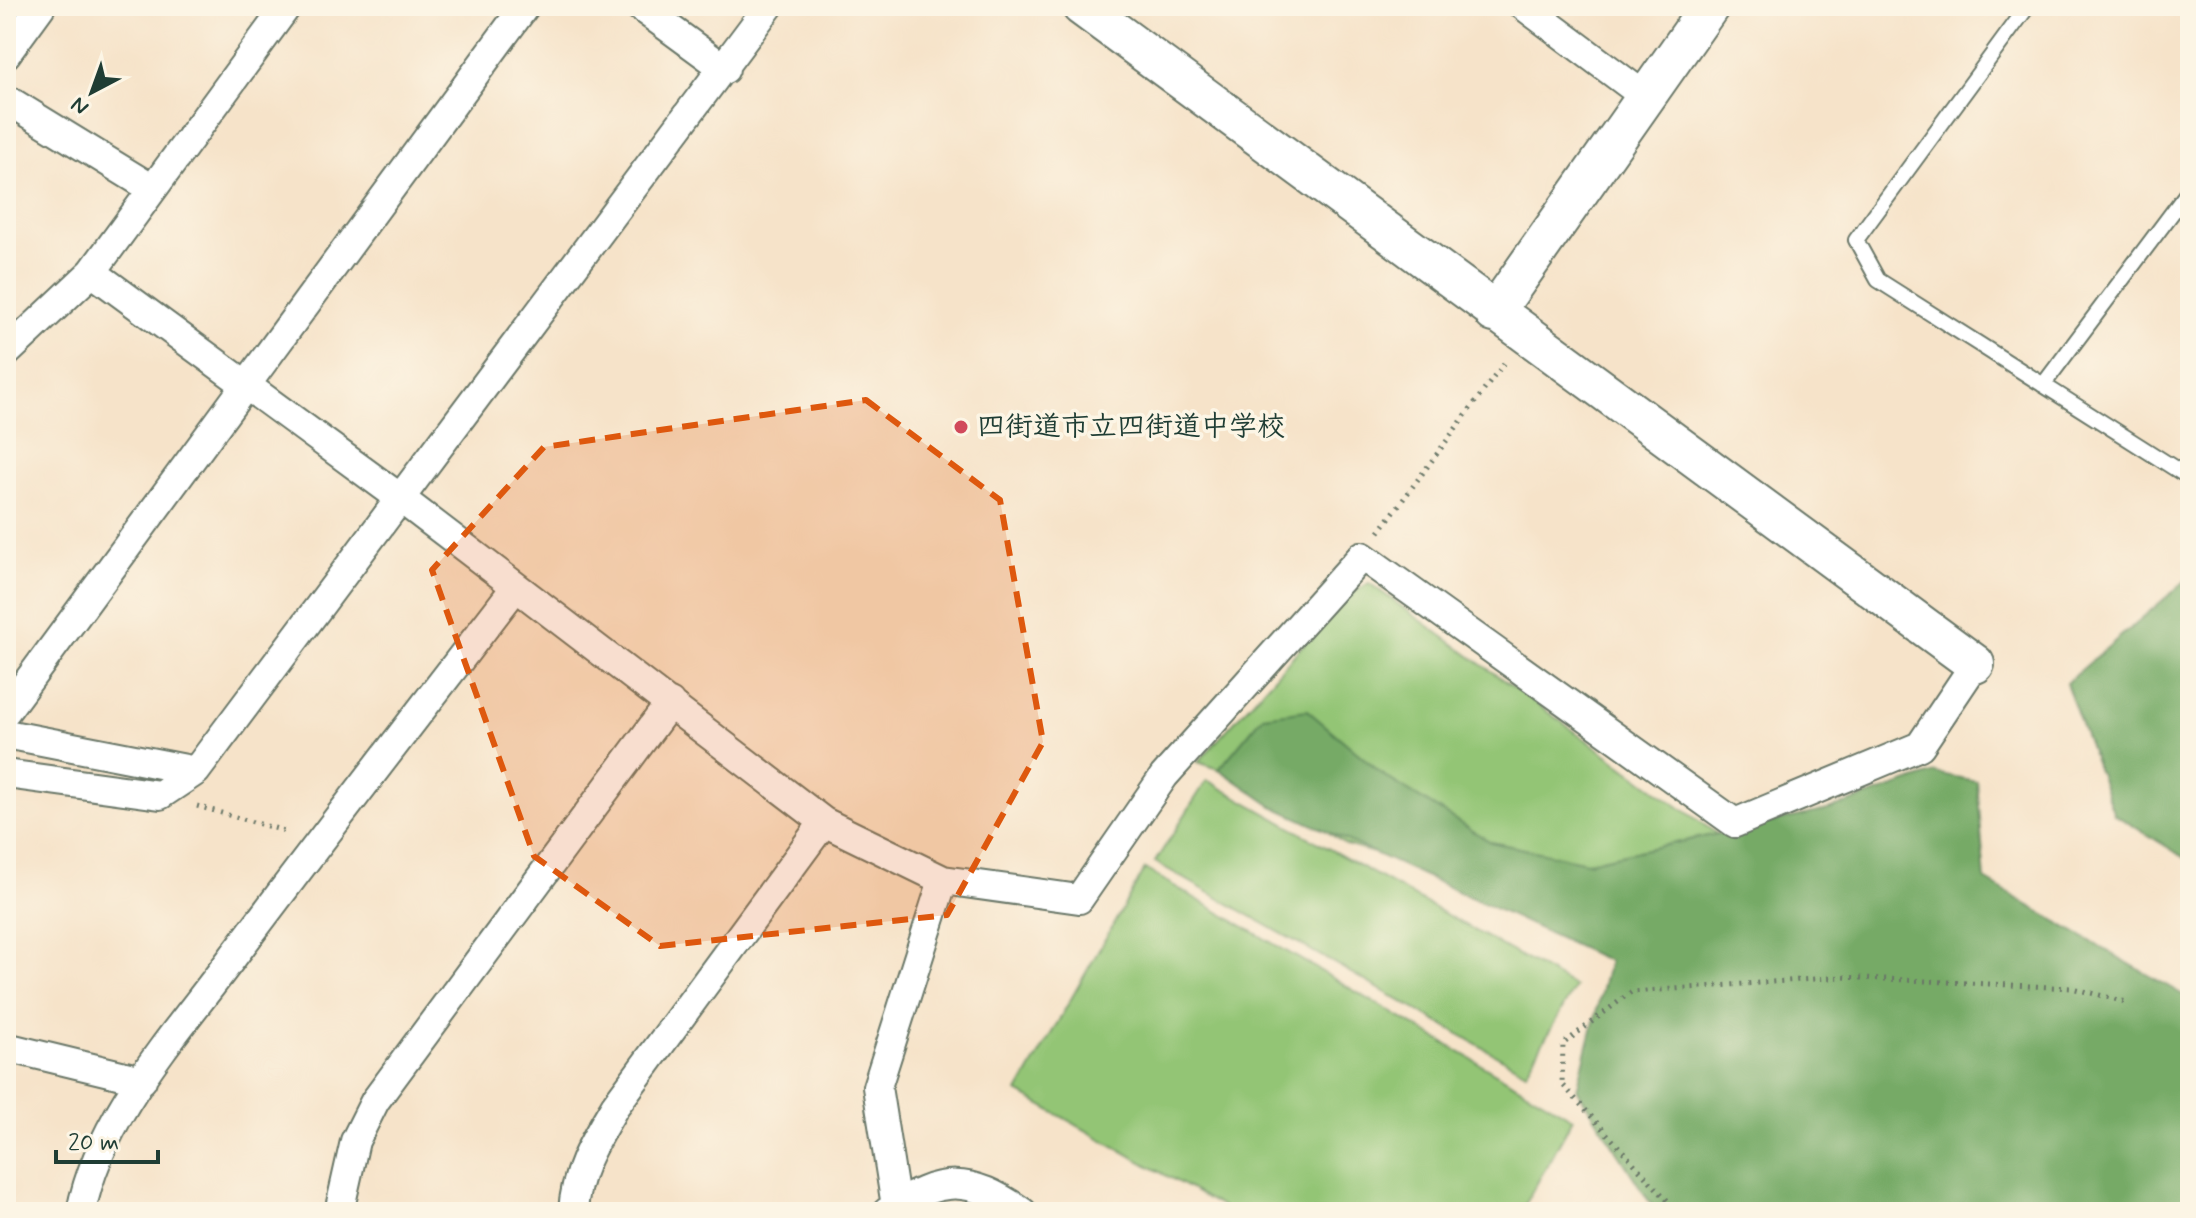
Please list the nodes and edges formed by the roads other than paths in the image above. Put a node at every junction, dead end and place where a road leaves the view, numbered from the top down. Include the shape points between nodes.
1 (41, 6) edge
2 (287, 6) edge
3 (525, 6) edge
4 (639, 6) edge
5 (769, 6) edge
6 (1081, 6) edge
7 (1524, 6) edge
8 (1710, 6) edge
9 (2028, 6) edge
10 (6, 54) edge
11 (725, 69) junction
12 (1647, 98) junction
13 (6, 99) edge
14 (151, 188) junction
15 (2190, 189) edge
16 (92, 272) junction
17 (1494, 313) junction
18 (6, 353) edge
19 (2043, 385) junction
20 (247, 386) junction
21 (2190, 471) edge
22 (400, 498) junction
23 (515, 588) junction
24 (1975, 664) joint
25 (670, 703) junction
26 (6, 711) edge
27 (6, 734) edge
28 (196, 771) junction
29 (6, 774) edge
30 (824, 822) junction
31 (943, 880) junction
32 (6, 1047) edge
33 (142, 1080) junction
34 (892, 1209) edge
35 (81, 1212) edge
36 (339, 1212) edge
37 (573, 1212) edge
38 (1022, 1212) edge

1 - 10 street
2 - 14 street
3 - 20 street
4 - 11 street
5 - 11 street
6 - 17 street
7 - 12 street
8 - 12 street
9 - 19 lane via 1856,240 1878,280
11 - 22 street
12 - 17 street
13 - 14 street
14 - 16 street
15 - 19 lane
16 - 18 street
16 - 20 street
17 - 24 street
19 - 21 lane via 2182,473
20 - 22 street
20 - 26 street
22 - 23 street
22 - 28 street
23 - 25 street
23 - 33 street
24 - 31 street via 1920,746 1735,823 1362,556 1164,776 1079,899
25 - 30 street
25 - 36 street via 375,1101 355,1141
27 - 28 street
28 - 29 street via 160,795
30 - 31 street
30 - 37 street via 615,1106 588,1151 574,1190
31 - 34 street via 877,1087
32 - 33 street
33 - 35 street via 91,1169
34 - 38 street via 943,1183 991,1190

